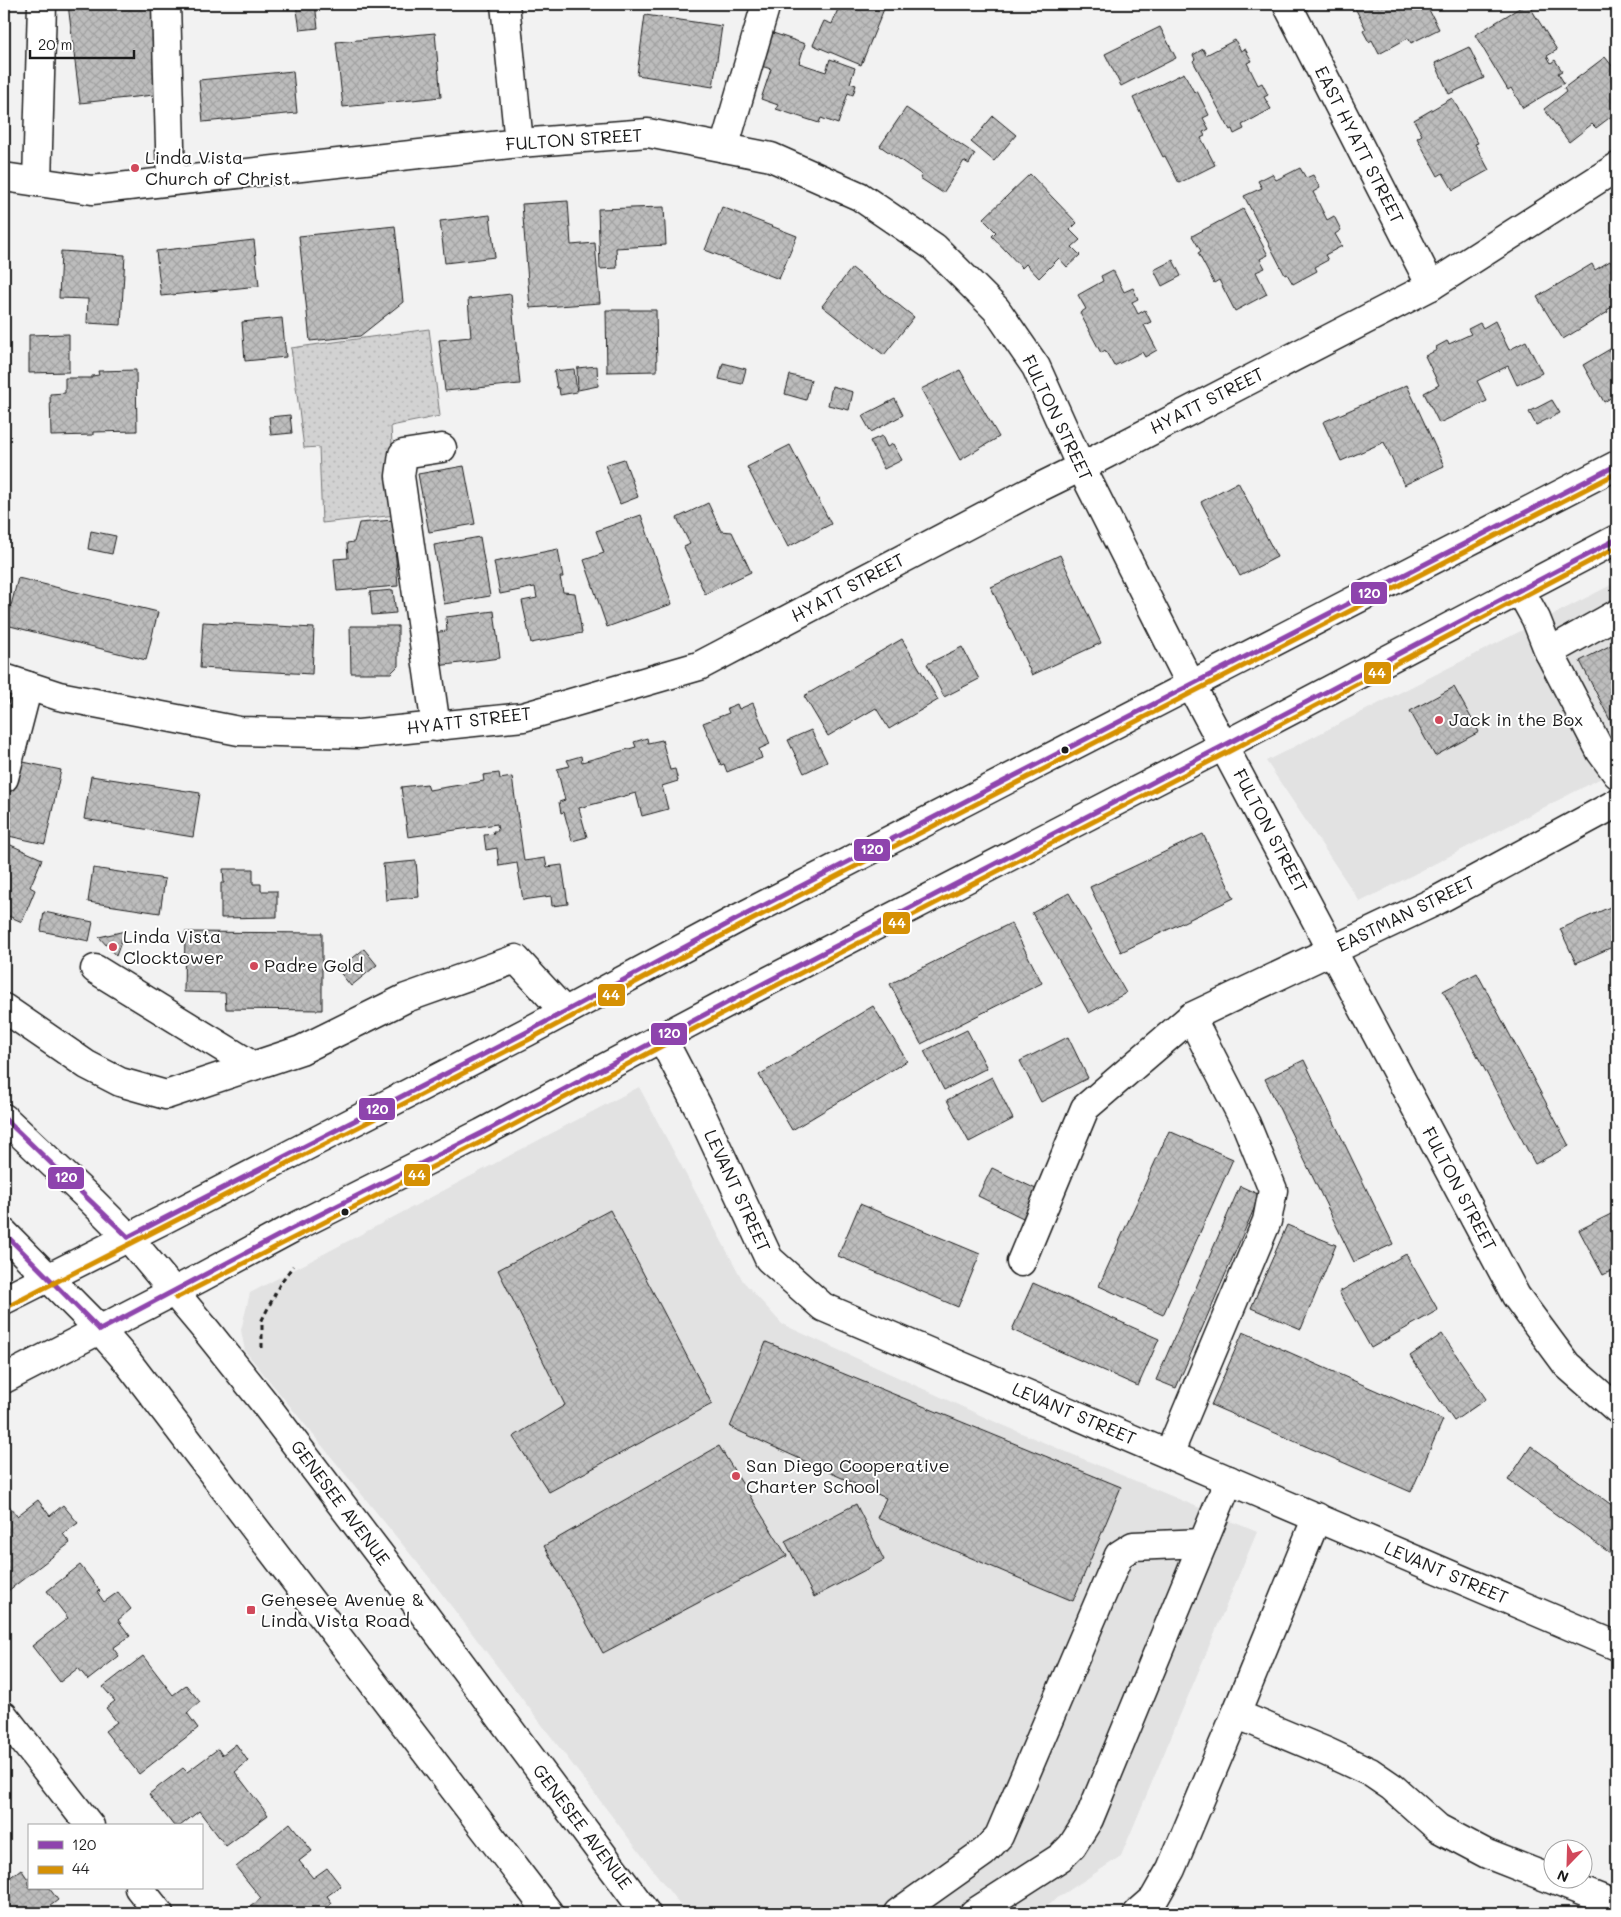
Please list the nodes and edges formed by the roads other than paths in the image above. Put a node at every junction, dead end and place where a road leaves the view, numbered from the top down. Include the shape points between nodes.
1 (42, 4) edge
2 (166, 4) edge
3 (505, 4) edge
4 (766, 4) edge
5 (1287, 4) edge
6 (519, 143) junction
7 (724, 148) junction
8 (1617, 167) edge
9 (4, 177) edge
10 (171, 181) junction
11 (37, 182) junction
12 (1431, 286) junction
13 (442, 448) dead end
14 (1617, 465) edge
15 (1081, 467) junction
16 (1615, 548) edge
17 (1520, 590) junction
18 (1617, 614) edge
19 (1549, 652) junction
20 (16, 682) edge
21 (1191, 684) junction
22 (436, 727) junction
23 (1225, 745) junction
24 (1617, 774) edge
25 (4, 778) edge
26 (1617, 803) edge
27 (1332, 951) junction
28 (95, 969) dead end
29 (4, 1008) edge
30 (564, 1012) junction
31 (1191, 1017) junction
32 (662, 1038) junction
33 (253, 1066) junction
34 (4, 1118) edge
35 (4, 1233) edge
36 (128, 1237) junction
37 (1021, 1262) dead end
38 (49, 1278) junction
39 (173, 1290) junction
40 (4, 1300) edge
41 (100, 1330) junction
42 (4, 1379) edge
43 (1617, 1409) edge
44 (1169, 1454) junction
45 (1229, 1480) junction
46 (1317, 1517) junction
47 (1203, 1543) junction
48 (1617, 1646) edge
49 (1236, 1714) junction
50 (4, 1716) edge
51 (88, 1824) edge
52 (141, 1890) edge
53 (1617, 1905) edge
54 (159, 1913) edge
55 (549, 1913) edge
56 (646, 1913) edge
57 (898, 1913) edge
58 (974, 1913) edge
59 (1138, 1913) edge

1 - 11 street
2 - 10 street
3 - 6 street
4 - 7 street
5 - 12 street, EAST HYATT STREET
6 - 7 street, FULTON STREET via 648,133
6 - 10 street, FULTON STREET
7 - 15 street, FULTON STREET via 771,157 859,196 934,247 996,309 1036,367
8 - 12 street, HYATT STREET
9 - 11 street, FULTON STREET
10 - 11 street, FULTON STREET via 92,190
12 - 15 street, HYATT STREET
13 - 22 street via 403,454 400,476
14 - 21 street
15 - 21 street, FULTON STREET
15 - 22 street, HYATT STREET via 700,666 523,716
16 - 17 street
17 - 19 street
17 - 23 street
18 - 19 street
19 - 24 street via 1601,752
20 - 22 street, HYATT STREET via 59,696 239,731 359,734
20 - 25 street
21 - 23 street, FULTON STREET
21 - 30 street
23 - 27 street, FULTON STREET
23 - 32 street
26 - 27 street, EASTMAN STREET via 1434,902
27 - 31 street, EASTMAN STREET
27 - 43 street, FULTON STREET via 1516,1296 1567,1365
28 - 33 street
29 - 33 street via 87,1065 120,1082 166,1095
30 - 33 street via 516,959 406,998 301,1050
30 - 36 street
31 - 37 street, EASTMAN STREET via 1085,1108
31 - 44 street via 1246,1124 1273,1190 1267,1221
32 - 39 street
32 - 44 street, LEVANT STREET via 769,1259 823,1307
34 - 36 street, GENESEE AVENUE
35 - 38 street
36 - 38 street
36 - 39 street, GENESEE AVENUE
38 - 40 street
38 - 41 street
39 - 41 street
39 - 56 street, GENESEE AVENUE via 262,1400
41 - 42 street
41 - 55 street via 133,1368
44 - 45 street, LEVANT STREET
45 - 46 street, LEVANT STREET
45 - 47 street
46 - 48 street, LEVANT STREET
46 - 49 street
47 - 57 street via 1133,1546 1119,1555 999,1836 984,1852
47 - 58 street via 1081,1832 1061,1857
49 - 53 street via 1370,1772 1438,1828 1487,1854
49 - 59 street via 1171,1869 1154,1898
50 - 51 street
52 - 54 street

